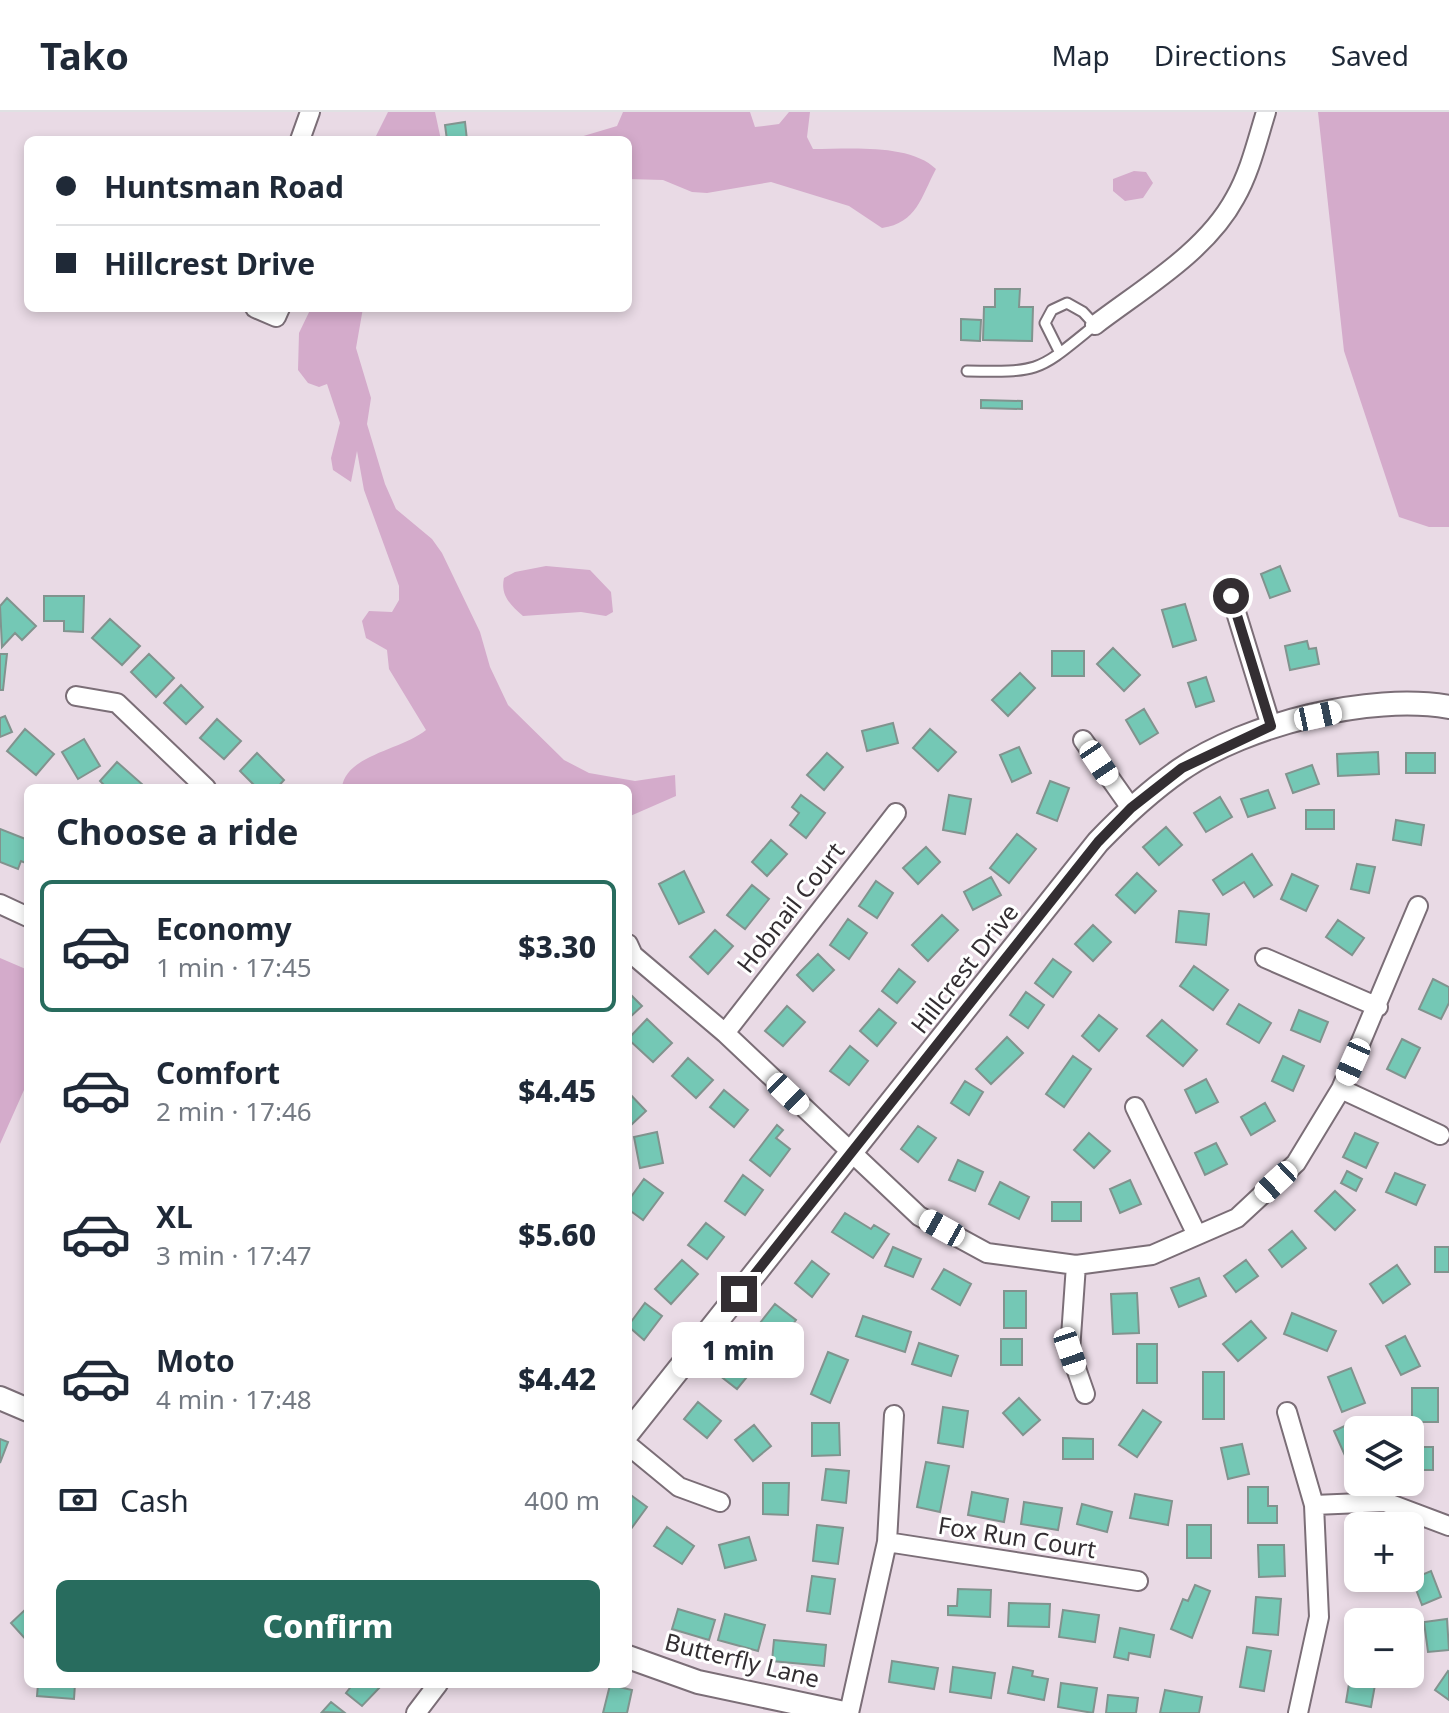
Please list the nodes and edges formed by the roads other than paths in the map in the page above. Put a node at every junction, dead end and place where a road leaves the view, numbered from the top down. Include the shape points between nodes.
1 (310, 112) edge
2 (1266, 112) edge
3 (301, 136) edge
4 (1095, 325) junction
5 (1060, 353) junction
6 (967, 371) dead end
7 (1231, 596) dead end
8 (76, 696) dead end
9 (1449, 707) edge
10 (1271, 726) junction
11 (1083, 740) dead end
12 (202, 784) edge
13 (1131, 808) junction
14 (896, 813) dead end
15 (0, 904) edge
16 (1418, 906) dead end
17 (24, 915) edge
18 (632, 953) edge
19 (1265, 958) dead end
20 (1378, 1007) junction
21 (725, 1033) junction
22 (1341, 1089) junction
23 (1135, 1107) dead end
24 (1440, 1135) dead end
25 (851, 1155) junction
26 (1197, 1235) junction
27 (1076, 1265) junction
28 (1085, 1394) dead end
29 (0, 1398) edge
30 (24, 1408) edge
31 (1287, 1412) dead end
32 (894, 1415) dead end
33 (632, 1428) edge
34 (632, 1448) edge
35 (720, 1502) dead end
36 (1314, 1505) junction
37 (1448, 1523) edge
38 (887, 1542) junction
39 (1138, 1581) dead end
40 (632, 1658) edge
41 (435, 1688) edge
42 (416, 1713) edge
43 (847, 1713) edge
44 (1298, 1713) edge

1 - 3 street
2 - 4 street via 1241,187 1213,228
4 - 5 lane
4 - 5 lane via 1076,307 1058,304 1045,323
5 - 6 lane via 1029,371
7 - 10 street
8 - 12 street via 117,703
9 - 10 street, Hillcrest Drive via 1379,703
10 - 13 street, Hillcrest Drive via 1182,768
11 - 13 street
13 - 25 street, Hillcrest Drive via 1098,842
14 - 21 street, Hobnail Court
15 - 17 street
16 - 20 street
18 - 21 street
19 - 20 street
20 - 22 street
21 - 25 street
22 - 24 street
22 - 26 street via 1296,1163 1237,1218
23 - 26 street
25 - 27 street via 919,1216 987,1253
25 - 33 street, Hillcrest Drive
26 - 27 street via 1152,1255
27 - 28 street via 1070,1351
29 - 30 street
31 - 36 street
32 - 38 street
34 - 35 street via 679,1487
36 - 37 street via 1385,1502
36 - 44 street via 1319,1617
38 - 39 street, Fox Run Court
38 - 43 street
40 - 43 street, Butterfly Lane via 698,1682
41 - 42 street

